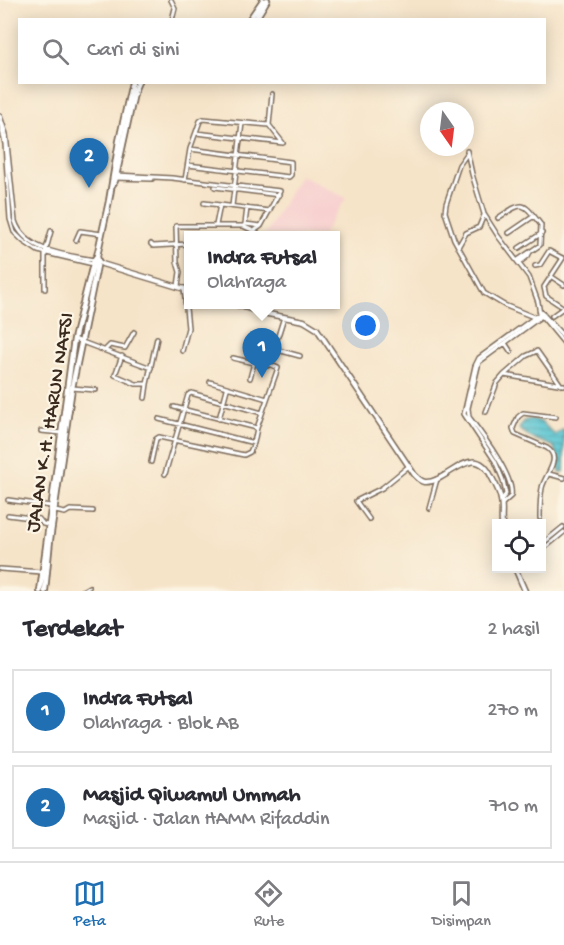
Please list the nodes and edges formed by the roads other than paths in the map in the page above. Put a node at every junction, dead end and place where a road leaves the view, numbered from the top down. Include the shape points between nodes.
1 (171, 0) edge
2 (265, 0) edge
3 (172, 18) edge
4 (251, 18) edge
5 (256, 18) edge
6 (132, 84) edge
7 (137, 84) edge
8 (272, 94) dead end
9 (0, 116) edge
10 (0, 123) edge
11 (242, 123) junction
12 (270, 125) junction
13 (196, 133) junction
14 (240, 138) junction
15 (190, 149) junction
16 (238, 155) junction
17 (188, 165) junction
18 (236, 171) junction
19 (114, 176) junction
20 (184, 180) junction
21 (9, 183) junction
22 (0, 184) edge
23 (234, 187) junction
24 (204, 203) dead end
25 (220, 205) junction
26 (232, 206) junction
27 (247, 208) junction
28 (270, 211) junction
29 (484, 214) junction
30 (534, 216) junction
31 (498, 218) dead end
32 (216, 225) junction
33 (245, 225) junction
34 (51, 231) dead end
35 (509, 233) dead end
36 (542, 233) junction
37 (102, 234) junction
38 (76, 240) dead end
39 (151, 244) dead end
40 (177, 244) junction
41 (184, 244) edge
42 (540, 245) junction
43 (458, 247) junction
44 (519, 248) dead end
45 (45, 251) junction
46 (549, 251) junction
47 (563, 259) edge
48 (97, 262) junction
49 (519, 262) junction
50 (535, 266) dead end
51 (552, 277) junction
52 (178, 285) junction
53 (564, 285) edge
54 (184, 288) edge
55 (45, 289) dead end
56 (563, 308) edge
57 (188, 309) edge
58 (250, 309) edge
59 (540, 315) junction
60 (284, 316) junction
61 (552, 316) dead end
62 (134, 332) dead end
63 (564, 338) edge
64 (157, 339) dead end
65 (77, 340) junction
66 (505, 343) junction
67 (564, 343) edge
68 (106, 349) junction
69 (274, 349) junction
70 (182, 351) dead end
71 (511, 352) dead end
72 (122, 356) junction
73 (300, 356) dead end
74 (233, 358) dead end
75 (254, 363) junction
76 (269, 364) junction
77 (151, 368) junction
78 (504, 375) junction
79 (250, 378) dead end
80 (210, 382) dead end
81 (147, 384) junction
82 (562, 385) edge
83 (72, 388) junction
84 (227, 388) junction
85 (96, 390) dead end
86 (145, 398) dead end
87 (267, 399) junction
88 (224, 403) junction
89 (174, 407) dead end
90 (183, 410) junction
91 (486, 412) dead end
92 (262, 413) junction
93 (556, 417) dead end
94 (159, 419) dead end
95 (219, 419) junction
96 (179, 424) junction
97 (257, 428) junction
98 (64, 429) junction
99 (41, 431) dead end
100 (175, 441) junction
101 (254, 443) junction
102 (151, 462) dead end
103 (409, 466) junction
104 (165, 474) dead end
105 (549, 474) junction
106 (437, 478) junction
107 (564, 478) edge
108 (507, 483) junction
109 (8, 500) dead end
110 (501, 502) junction
111 (53, 508) junction
112 (429, 508) dead end
113 (93, 512) dead end
114 (8, 515) dead end
115 (540, 518) dead end
116 (369, 519) dead end
117 (502, 519) edge
118 (564, 521) edge
119 (48, 525) junction
120 (564, 529) edge
121 (48, 539) junction
122 (546, 541) edge
123 (546, 546) edge
124 (0, 569) edge
125 (42, 572) junction
126 (517, 573) edge
127 (89, 587) dead end
128 (42, 591) edge
129 (82, 591) edge
130 (525, 591) edge

1 - 3 street via 175,8
2 - 4 main road
2 - 5 main road
6 - 19 main road
7 - 19 main road
8 - 12 street
9 - 21 street via 6,134
10 - 21 street
11 - 12 street
11 - 13 street via 204,118
11 - 14 street
12 - 14 street via 282,143
13 - 14 street
13 - 15 street
14 - 16 street
15 - 16 street
15 - 17 street
16 - 18 street
16 - 18 street via 291,162 291,175
17 - 18 street
17 - 20 street
18 - 23 street
19 - 20 street
19 - 37 main road, JALAN K.H. HARUN NAFSI
20 - 23 street
21 - 22 street
21 - 45 street via 17,228
23 - 26 street
23 - 28 street via 280,193
24 - 25 street
25 - 26 street
25 - 32 street
26 - 27 street
27 - 28 street
27 - 33 street
28 - 33 street via 261,226
29 - 43 street via 481,224 466,233
29 - 43 street via 467,152 459,165 445,212
29 - 49 street
30 - 31 street via 521,205
30 - 35 street
30 - 36 street
32 - 33 street
32 - 40 street via 176,226
34 - 45 street
36 - 42 street
36 - 44 street
37 - 38 street via 80,231
37 - 48 main road, JALAN K.H. HARUN NAFSI
39 - 40 street
40 - 41 street
40 - 52 street
42 - 46 street
42 - 49 street
43 - 59 street via 484,293 504,305
45 - 48 street
45 - 55 street
46 - 47 street
46 - 50 street
47 - 51 street
48 - 52 street
48 - 65 main road, JALAN K.H. HARUN NAFSI
49 - 59 street via 532,282
51 - 53 street
51 - 56 street via 544,287 546,296
52 - 54 street
56 - 61 street
57 - 70 street
58 - 60 street
59 - 63 street
59 - 66 street
59 - 67 street
59 - 108 street via 478,358 465,407 465,417
60 - 69 street
60 - 103 street via 304,321 321,334
62 - 68 street via 125,348 109,345
64 - 77 street
65 - 68 street
65 - 83 main road, JALAN K.H. HARUN NAFSI
65 - 98 main road, JALAN K.H. HARUN NAFSI
66 - 71 street
66 - 108 street via 479,362 468,412 499,459
68 - 72 street
69 - 73 street
69 - 76 street
72 - 77 street
72 - 81 street via 115,375
74 - 75 street
75 - 76 street
75 - 79 street
76 - 87 street via 278,368
77 - 81 street
78 - 82 street
78 - 82 street via 537,351
78 - 91 street via 496,383
80 - 84 street
81 - 86 street
83 - 85 street
83 - 98 main road, JALAN K.H. HARUN NAFSI
84 - 87 street
84 - 88 street
87 - 92 street
88 - 90 street via 191,393
88 - 92 street
88 - 95 street
89 - 90 street
90 - 95 street
90 - 96 street
92 - 97 street
93 - 105 street via 523,412 513,428 515,434 551,451
94 - 96 street
95 - 97 street
96 - 100 street
96 - 101 street
97 - 101 street
98 - 99 street
98 - 111 main road, JALAN K.H. HARUN NAFSI
100 - 101 street via 244,455
100 - 102 street via 158,437
100 - 104 street
103 - 106 street via 424,482
103 - 116 street via 382,488 356,501
105 - 107 street
105 - 115 street via 542,487
106 - 110 street via 465,463 478,463 488,470
106 - 112 street
108 - 110 street via 511,496
109 - 111 street
110 - 117 street
111 - 113 street via 65,513
111 - 119 main road, JALAN K.H. HARUN NAFSI
111 - 121 main road, JALAN K.H. HARUN NAFSI
114 - 119 street via 39,519
118 - 120 street
119 - 121 main road, JALAN K.H. HARUN NAFSI
120 - 122 street
120 - 123 street
121 - 125 main road, JALAN K.H. HARUN NAFSI
121 - 128 main road, JALAN K.H. HARUN NAFSI
124 - 125 street
125 - 128 main road, JALAN K.H. HARUN NAFSI
126 - 130 street
127 - 129 street

